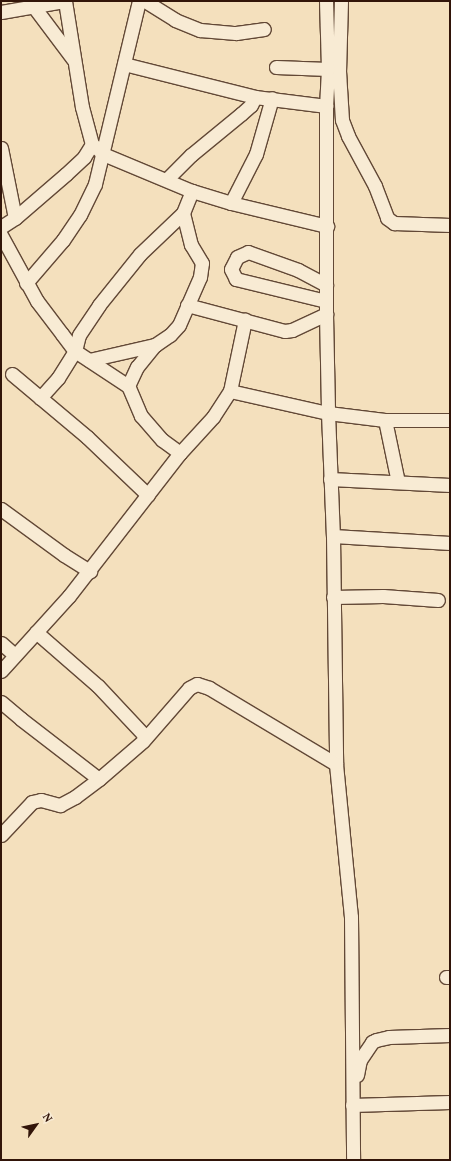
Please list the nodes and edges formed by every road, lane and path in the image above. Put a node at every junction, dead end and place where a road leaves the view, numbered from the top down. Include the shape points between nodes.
1 (65, 1) edge
2 (139, 1) edge
3 (145, 1) edge
4 (326, 1) edge
5 (341, 1) edge
6 (41, 4) edge
7 (1, 12) edge
8 (264, 29) dead end
9 (74, 60) junction
10 (124, 64) junction
11 (276, 67) dead end
12 (328, 69) junction
13 (255, 97) junction
14 (272, 98) junction
15 (326, 106) junction
16 (92, 144) junction
17 (1, 148) edge
18 (103, 154) junction
19 (167, 179) junction
20 (192, 191) junction
21 (231, 204) junction
22 (183, 213) junction
23 (15, 218) junction
24 (450, 225) edge
25 (327, 226) junction
26 (1, 227) edge
27 (1, 235) edge
28 (26, 283) junction
29 (326, 285) junction
30 (187, 305) junction
31 (326, 308) junction
32 (245, 320) junction
33 (155, 345) junction
34 (75, 351) junction
35 (90, 360) junction
36 (12, 374) dead end
37 (128, 386) junction
38 (230, 391) junction
39 (40, 398) junction
40 (328, 413) junction
41 (385, 420) junction
42 (450, 420) edge
43 (180, 453) junction
44 (330, 479) junction
45 (398, 482) junction
46 (450, 485) edge
47 (148, 494) junction
48 (1, 509) edge
49 (333, 536) junction
50 (450, 543) edge
51 (90, 571) junction
52 (333, 597) junction
53 (438, 600) dead end
54 (36, 632) junction
55 (1, 643) edge
56 (15, 654) junction
57 (1, 671) edge
58 (1, 702) edge
59 (144, 738) junction
60 (336, 764) junction
61 (99, 778) junction
62 (1, 835) edge
63 (450, 1035) edge
64 (450, 1102) edge
65 (352, 1105) junction
66 (353, 1160) edge

1 - 6 street
1 - 9 street
2 - 10 street
3 - 8 street via 176,20 200,30 236,33
4 - 12 street
5 - 24 street via 339,71 342,120 375,186 387,218 394,223
6 - 7 street
6 - 9 street
9 - 16 street via 86,129
10 - 13 street
10 - 18 street
11 - 12 street
12 - 15 street
13 - 14 street
13 - 19 street via 251,105 191,155
14 - 15 street
14 - 21 street via 256,154
15 - 25 street
16 - 18 street
16 - 23 street via 80,161
17 - 23 street
18 - 19 street
18 - 28 street via 95,184 80,215 63,240
19 - 20 street
20 - 21 street
20 - 22 street
21 - 25 street
22 - 30 street via 191,245 202,263 200,277
22 - 34 street via 140,254 99,305 78,335
23 - 26 street
25 - 29 street
27 - 28 street
28 - 34 street via 49,319
29 - 31 street
29 - 31 street via 298,270 248,252 237,257 231,270 236,279
30 - 32 street
30 - 33 street via 179,325
31 - 32 street via 289,331
31 - 40 street
32 - 38 street
33 - 35 street
33 - 37 street via 137,367
34 - 35 street
34 - 39 street via 58,378
35 - 37 street
36 - 39 street
37 - 43 street via 141,416 162,440
38 - 40 street
38 - 43 street via 213,417
39 - 47 street via 87,437
40 - 41 street
40 - 44 street
41 - 42 street
41 - 45 street
43 - 47 street
44 - 45 street
44 - 49 street
45 - 46 street
47 - 51 street
48 - 51 street
49 - 50 street
49 - 52 street
51 - 54 street
52 - 53 street via 390,596
52 - 60 street
54 - 56 street
54 - 59 street via 98,686
55 - 56 street
56 - 57 street
58 - 61 street
59 - 60 street via 190,688 197,684 209,688
59 - 61 street
60 - 65 street via 352,917
61 - 62 street via 75,797 60,804 41,800 32,802
63 - 65 street via 389,1036 372,1042 357,1068
64 - 65 street
65 - 66 street

